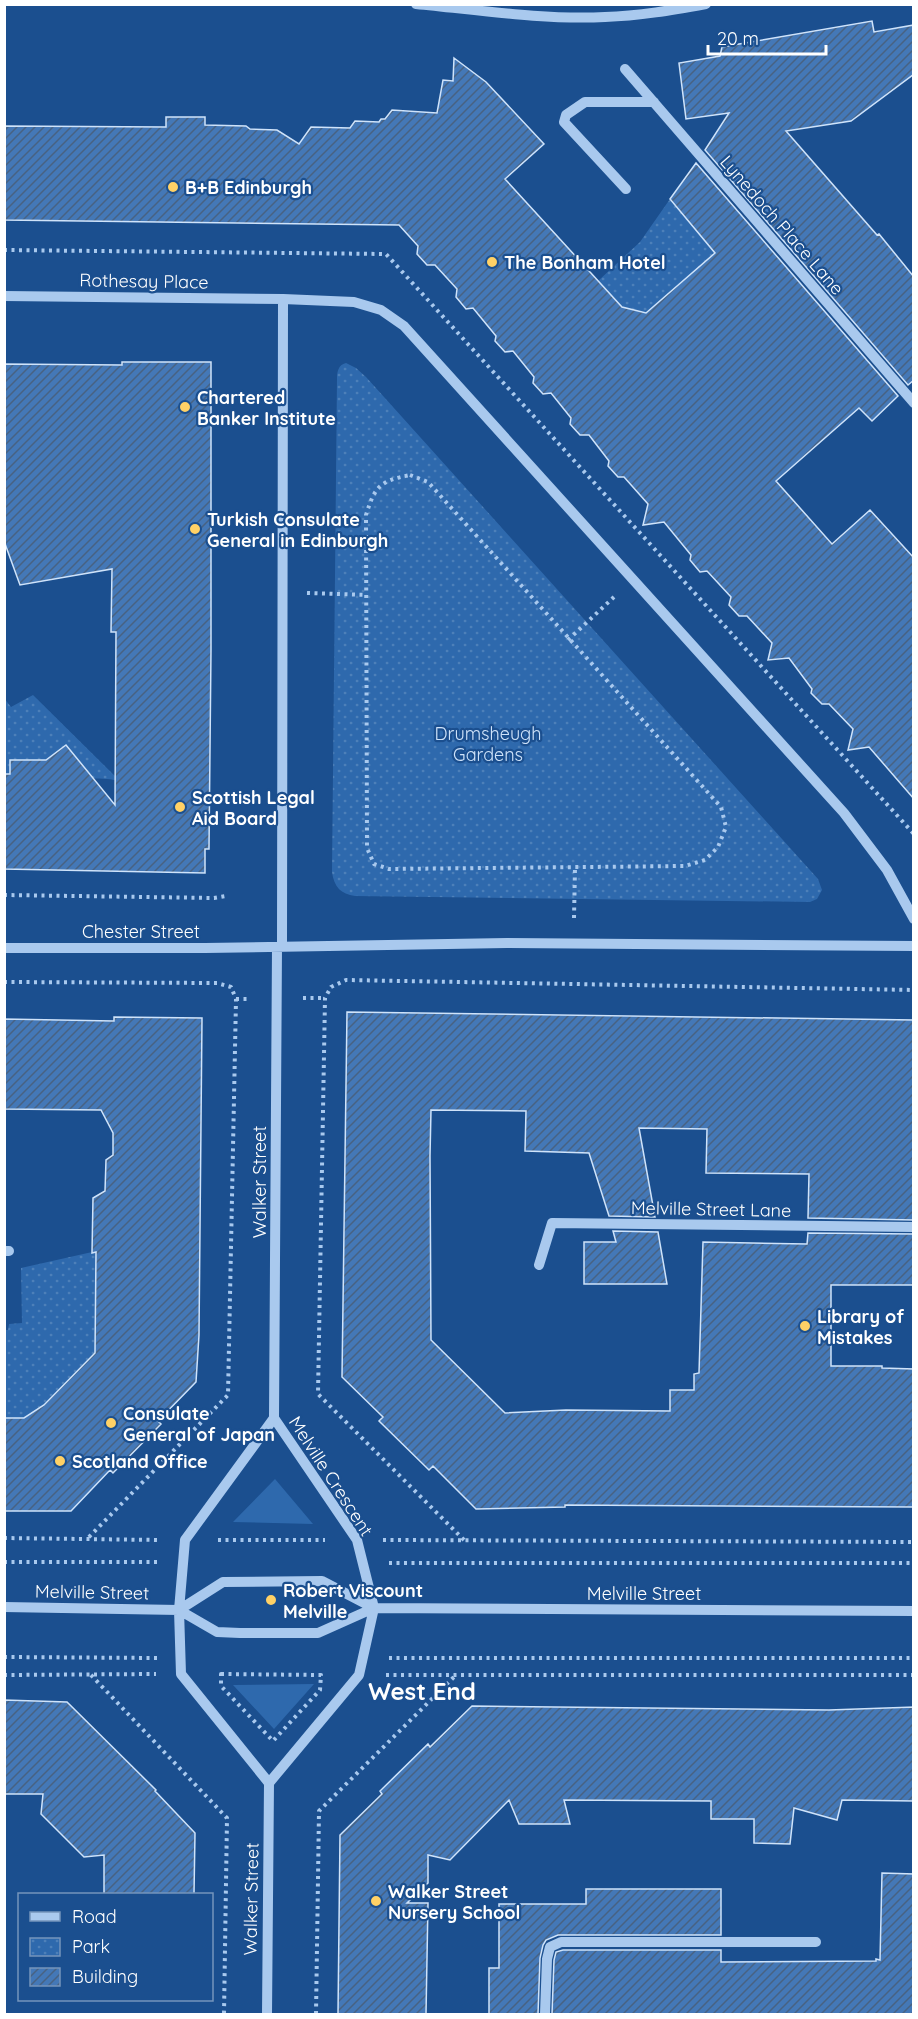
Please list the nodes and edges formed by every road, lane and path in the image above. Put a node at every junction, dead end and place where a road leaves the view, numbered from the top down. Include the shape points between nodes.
1 (417, 4) edge
2 (706, 4) edge
3 (625, 69) dead end
4 (654, 102) junction
5 (626, 189) dead end
6 (4, 296) edge
7 (283, 299) junction
8 (914, 403) edge
9 (633, 579) junction
10 (335, 594) dead end
11 (367, 595) junction
12 (568, 640) junction
13 (574, 868) junction
14 (4, 895) edge
15 (226, 896) dead end
16 (574, 898) dead end
17 (914, 919) edge
18 (914, 946) edge
19 (280, 947) junction
20 (4, 948) edge
21 (4, 982) edge
22 (914, 990) edge
23 (914, 1227) edge
24 (539, 1265) dead end
25 (274, 1418) junction
26 (4, 1538) edge
27 (88, 1539) junction
28 (185, 1540) junction
29 (357, 1540) junction
30 (464, 1540) junction
31 (914, 1542) edge
32 (4, 1562) edge
33 (183, 1562) junction
34 (363, 1563) junction
35 (914, 1563) edge
36 (4, 1607) edge
37 (374, 1608) junction
38 (178, 1610) junction
39 (914, 1611) edge
40 (4, 1657) edge
41 (180, 1658) junction
42 (363, 1658) junction
43 (914, 1658) edge
44 (181, 1674) junction
45 (4, 1675) edge
46 (91, 1675) junction
47 (321, 1675) joint
48 (359, 1675) junction
49 (457, 1675) junction
50 (914, 1675) edge
51 (269, 1784) junction
52 (816, 1942) dead end
53 (224, 2014) edge
54 (267, 2014) edge
55 (316, 2014) edge
56 (545, 2014) edge

1 - 2 street via 603,18
3 - 4 street, Lynedoch Place Lane
4 - 5 street via 585,102 566,115 564,122
4 - 8 street, Lynedoch Place Lane
6 - 7 street, Rothesay Place
7 - 9 street via 354,302 395,318
7 - 19 street
9 - 12 path
9 - 17 street via 844,813 886,870
10 - 11 path
11 - 12 path via 366,515 373,494 388,480 410,476 428,482
11 - 13 path via 367,848 374,864 389,869
12 - 13 path via 721,807 726,827 718,847 705,860 685,866
13 - 16 path
14 - 15 path
18 - 19 street via 507,943
19 - 20 street, Chester Street
19 - 25 street, Walker Street
21 - 27 path via 217,983 231,987 236,999 228,1395
22 - 30 path via 346,980 331,987 325,998 318,1394
23 - 24 street, Melville Street Lane via 552,1223
25 - 28 street, Melville Crescent
25 - 29 street, Melville Crescent
26 - 27 path
27 - 28 path
28 - 29 path
28 - 33 street
29 - 30 path
29 - 34 street, Melville Crescent
30 - 31 path
32 - 33 path
33 - 38 street
34 - 35 path
34 - 37 street, Melville Crescent
36 - 38 street, Melville Street
37 - 38 street, Melville Street via 318,1633 217,1632
37 - 38 street, Melville Street via 322,1581 223,1582
37 - 39 street, Melville Street
37 - 42 street, Melville Crescent
38 - 41 street
40 - 41 path
41 - 44 street
42 - 43 path
42 - 48 street, Melville Crescent
44 - 46 path
44 - 51 street
45 - 46 path
46 - 53 path via 227,1818
47 - 47 path via 221,1674 221,1686 273,1741 320,1690
48 - 49 path
48 - 51 street, Melville Crescent
49 - 50 path
49 - 55 path via 319,1811
51 - 54 street, Walker Street
52 - 56 street via 561,1942 550,1947 546,1959

